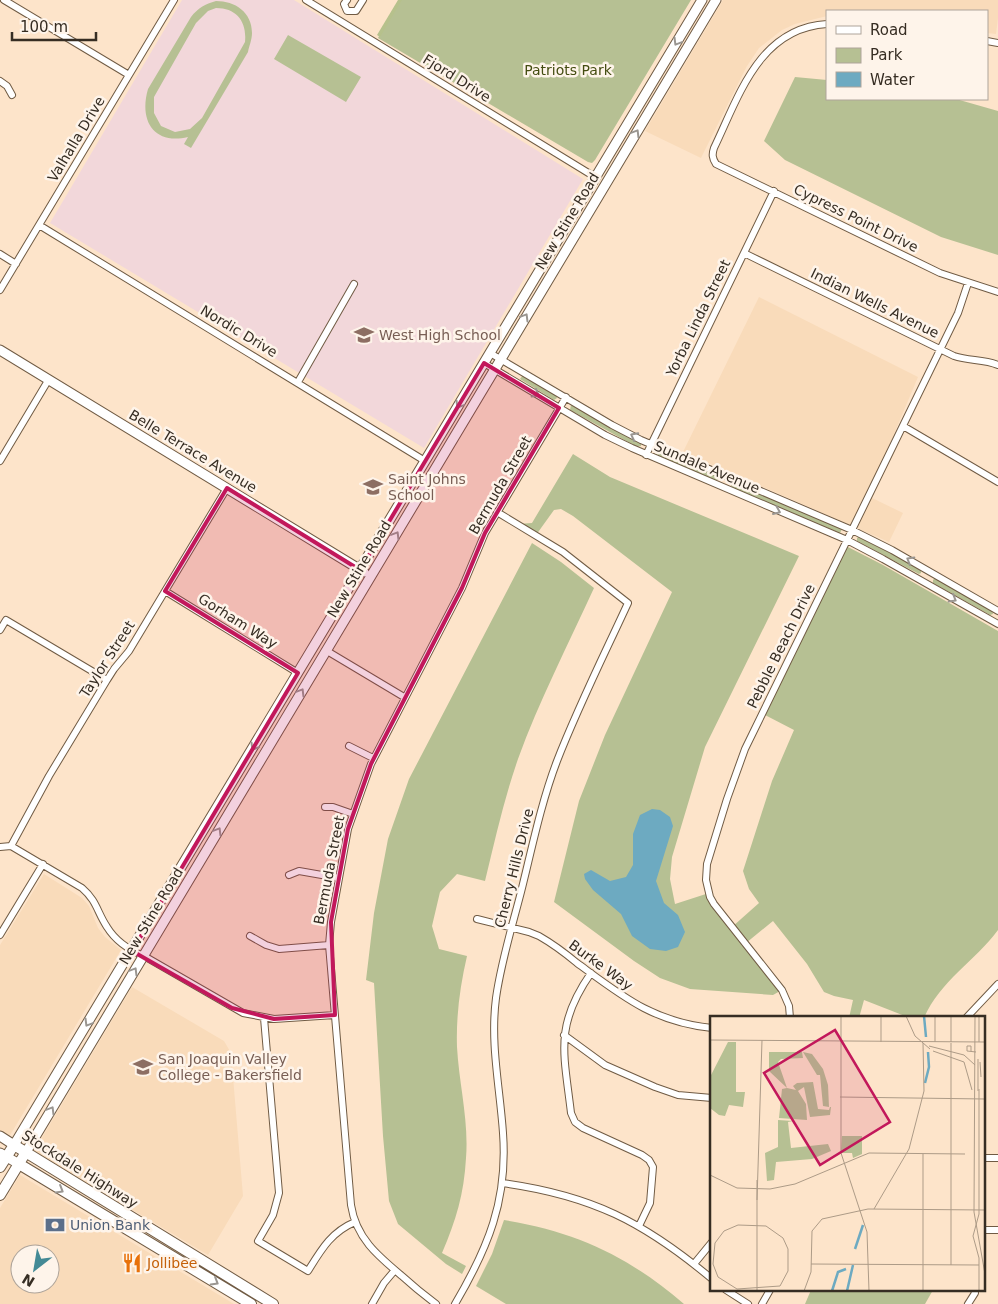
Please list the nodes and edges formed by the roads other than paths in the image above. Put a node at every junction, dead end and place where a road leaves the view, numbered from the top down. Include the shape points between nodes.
1 (4, 0) edge
2 (174, 0) edge
3 (308, 0) edge
4 (347, 0) edge
5 (363, 0) edge
6 (702, 0) edge
7 (716, 0) edge
8 (348, 11) junction
9 (341, 22) junction
10 (826, 24) edge
11 (129, 75) junction
12 (0, 81) edge
13 (12, 95) dead end
14 (616, 142) junction
15 (610, 176) junction
16 (595, 177) junction
17 (774, 191) junction
18 (39, 225) junction
19 (580, 226) junction
20 (744, 253) junction
21 (0, 254) edge
22 (16, 264) junction
23 (968, 283) junction
24 (354, 284) dead end
25 (0, 290) edge
26 (998, 292) edge
27 (940, 349) junction
28 (0, 350) edge
29 (490, 353) junction
30 (500, 359) junction
31 (484, 363) junction
32 (998, 365) edge
33 (494, 370) junction
34 (49, 379) junction
35 (298, 382) junction
36 (566, 397) junction
37 (559, 408) junction
38 (903, 426) junction
39 (650, 444) junction
40 (2, 451) edge
41 (646, 455) junction
42 (0, 461) edge
43 (425, 461) junction
44 (998, 482) edge
45 (227, 488) junction
46 (497, 512) junction
47 (852, 530) junction
48 (847, 540) junction
49 (360, 570) junction
50 (931, 573) junction
51 (371, 576) junction
52 (925, 583) junction
53 (165, 591) junction
54 (998, 610) edge
55 (997, 622) edge
56 (0, 630) edge
57 (326, 651) junction
58 (298, 673) junction
59 (107, 680) junction
60 (404, 697) junction
61 (349, 746) dead end
62 (373, 758) junction
63 (325, 807) dead end
64 (353, 814) junction
65 (12, 846) junction
66 (0, 847) edge
67 (43, 864) junction
68 (289, 875) dead end
69 (339, 878) junction
70 (477, 919) dead end
71 (512, 928) junction
72 (0, 935) edge
73 (250, 936) dead end
74 (329, 945) junction
75 (132, 951) junction
76 (144, 956) junction
77 (591, 973) junction
78 (998, 984) edge
79 (335, 1015) junction
80 (790, 1016) edge
81 (968, 1016) edge
82 (264, 1018) junction
83 (710, 1028) edge
84 (564, 1035) junction
85 (68, 1055) junction
86 (80, 1062) junction
87 (710, 1098) edge
88 (0, 1136) edge
89 (14, 1145) junction
90 (26, 1152) junction
91 (3, 1155) edge
92 (19, 1164) junction
93 (0, 1167) edge
94 (502, 1183) junction
95 (0, 1195) edge
96 (355, 1222) junction
97 (639, 1226) junction
98 (710, 1244) edge
99 (694, 1264) junction
100 (395, 1270) junction
101 (710, 1277) edge
102 (729, 1292) edge
103 (769, 1292) edge
104 (975, 1292) edge
105 (250, 1304) edge
106 (274, 1304) edge
107 (372, 1304) edge
108 (436, 1304) edge
109 (455, 1304) edge
110 (748, 1304) edge
111 (762, 1304) edge
112 (968, 1304) edge

1 - 11 street
2 - 11 street, Valhalla Drive
3 - 9 street, Fjord Drive
4 - 8 street via 344,4
5 - 8 street via 356,11
6 -> 14 main road, New Stine Road
15 -> 7 main road, New Stine Road
8 - 9 street
9 - 16 street, Fjord Drive
10 - 17 street, Cypress Point Drive via 791,34 763,55 750,73 712,154 716,164
11 - 18 street, Valhalla Drive
12 - 13 street
14 - 15 main road via 616,151 608,168
14 - 16 main road, New Stine Road
15 - 19 main road, New Stine Road
16 - 19 main road via 598,185 580,216
16 - 29 main road, New Stine Road
17 - 20 street, Yorba Linda Street
17 - 23 street, Cypress Point Drive via 940,273
18 - 22 street, Valhalla Drive
18 - 35 street, Nordic Drive
30 -> 19 main road, New Stine Road
20 - 27 street, Indian Wells Avenue
20 - 39 street, Yorba Linda Street
21 - 22 street
22 - 25 street, Valhalla Drive
23 - 26 street, Cypress Point Drive
23 - 27 street, Pebble Beach Drive via 958,313
24 - 35 street
27 - 32 street, Indian Wells Avenue via 962,359
27 - 38 street, Pebble Beach Drive
28 - 34 main road, Belle Terrace Avenue
29 - 30 street, Sundale Avenue
29 - 31 main road, New Stine Road
30 - 33 main road, New Stine Road
30 - 36 street, Sundale Avenue
31 - 33 street, Sundale Avenue
31 -> 43 main road, New Stine Road
33 -> 37 street, Sundale Avenue
51 -> 33 main road, New Stine Road
34 - 40 street
34 - 45 main road, Belle Terrace Avenue
35 - 43 street, Nordic Drive
36 - 37 street, Bermuda Street
39 -> 36 street, Sundale Avenue
37 - 41 street, Sundale Avenue
37 - 46 street, Bermuda Street
38 - 44 street
38 - 47 street, Pebble Beach Drive
39 - 41 street, Yorba Linda Street
39 - 47 street, Sundale Avenue
40 - 42 street
41 -> 48 street, Sundale Avenue
43 - 49 main road, New Stine Road
45 - 49 main road, Belle Terrace Avenue
45 - 53 street, Taylor Street
46 - 60 street, Bermuda Street via 462,588
46 - 71 street, Cherry Hills Drive via 563,552 628,603 556,762
47 - 48 street, Pebble Beach Drive
50 -> 47 street, Sundale Avenue
48 - 52 street, Sundale Avenue
48 - 80 street, Pebble Beach Drive via 745,749 706,872 710,897 782,990
49 - 51 main road, Belle Terrace Avenue
49 - 58 main road, New Stine Road
50 - 52 street
50 - 54 street, Sundale Avenue
51 - 57 main road, New Stine Road
52 -> 55 street, Sundale Avenue
53 - 58 street, Gorham Way
53 - 59 street, Taylor Street via 129,651
56 - 59 street via 6,620
57 - 60 street
76 -> 57 main road, New Stine Road
58 -> 75 main road, New Stine Road
59 - 65 street, Taylor Street via 49,776
60 - 62 street, Bermuda Street
61 - 62 street
62 - 64 street, Bermuda Street
63 - 64 street
64 - 69 street, Bermuda Street
65 - 66 street
65 - 67 street
67 - 72 street
67 - 75 street via 88,894 108,928
68 - 69 street via 299,871
69 - 74 street, Bermuda Street
70 - 71 street, Burke Way
71 - 77 street, Burke Way via 548,941
71 - 94 street, Cherry Hills Drive via 499,981 494,1025 503,1132
73 - 74 street via 279,949
74 - 79 street, Bermuda Street
75 - 76 street
75 -> 85 main road, New Stine Road
76 - 82 street via 232,1008
86 -> 76 main road, New Stine Road
77 - 83 street, Burke Way via 651,1013
77 - 84 street via 574,1000
78 - 81 street
79 - 82 street
79 - 96 street, Bermuda Street
82 - 96 street via 279,1192 273,1215 258,1241 308,1271 332,1236
84 - 87 street via 605,1065 655,1087 678,1095
84 - 97 street via 574,1122 642,1155 653,1167 650,1203
85 - 86 main road
85 - 89 main road, New Stine Road
90 -> 86 main road, New Stine Road
88 - 89 main road, Stockdale Highway
89 - 90 main road, Stockdale Highway
89 - 91 main road
90 - 92 main road
90 - 106 main road, Stockdale Highway
91 - 92 main road, Stockdale Highway
91 - 93 main road
92 - 95 main road
92 -> 105 main road, Stockdale Highway
94 - 97 street via 573,1197
94 - 109 street, Cherry Hills Drive via 487,1243
96 - 100 street, Bermuda Street via 368,1246
97 - 99 street
98 - 99 street
99 - 101 street
100 - 107 street
100 - 108 street, Bermuda Street
102 - 110 street
103 - 111 street
104 - 112 street

